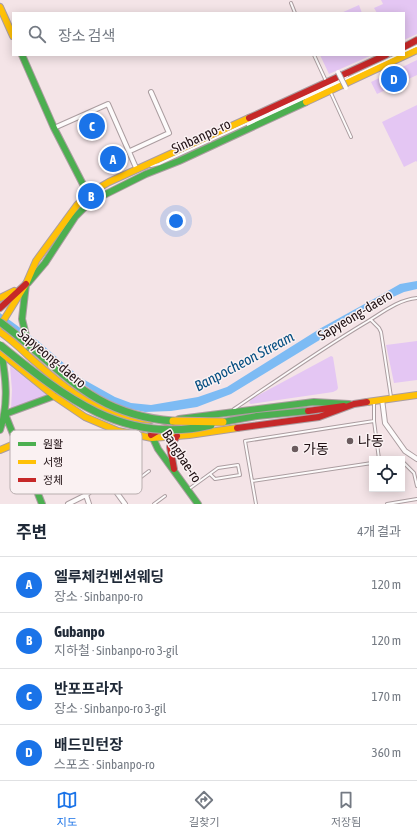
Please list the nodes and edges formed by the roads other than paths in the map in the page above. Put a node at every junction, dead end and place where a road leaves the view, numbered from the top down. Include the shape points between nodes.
1 (291, 3) dead end
2 (0, 7) edge
3 (295, 12) edge
4 (12, 34) edge
5 (417, 42) edge
6 (417, 46) edge
7 (405, 48) edge
8 (417, 50) edge
9 (405, 52) edge
10 (405, 55) edge
11 (22, 56) edge
12 (314, 56) edge
13 (384, 56) edge
14 (390, 56) edge
15 (396, 56) edge
16 (402, 56) edge
17 (338, 72) dead end
18 (328, 86) junction
19 (346, 88) dead end
20 (151, 92) dead end
21 (272, 112) junction
22 (253, 116) junction
23 (262, 122) junction
24 (248, 125) junction
25 (54, 128) junction
26 (351, 137) dead end
27 (130, 151) junction
28 (139, 169) junction
29 (146, 174) junction
30 (88, 194) junction
31 (92, 200) junction
32 (26, 284) junction
33 (0, 298) edge
34 (417, 298) edge
35 (0, 308) edge
36 (371, 319) junction
37 (0, 327) edge
38 (0, 349) edge
39 (33, 359) junction
40 (3, 388) edge
41 (417, 395) edge
42 (54, 396) junction
43 (391, 398) junction
44 (382, 399) junction
45 (374, 401) junction
46 (354, 404) junction
47 (228, 413) junction
48 (5, 414) junction
49 (196, 418) junction
50 (148, 421) junction
51 (186, 421) junction
52 (374, 421) junction
53 (223, 422) junction
54 (0, 430) edge
55 (11, 430) edge
56 (116, 430) edge
57 (142, 435) edge
58 (189, 435) junction
59 (152, 436) junction
60 (177, 436) junction
61 (10, 446) edge
62 (0, 450) edge
63 (379, 456) edge
64 (417, 459) edge
65 (369, 463) edge
66 (405, 465) edge
67 (174, 469) junction
68 (149, 471) dead end
69 (210, 474) junction
70 (142, 476) edge
71 (252, 481) junction
72 (417, 486) edge
73 (188, 490) junction
74 (38, 494) edge
75 (86, 495) joint
76 (118, 495) edge
77 (165, 496) dead end
78 (417, 499) edge
79 (42, 504) edge
80 (68, 504) edge
81 (89, 504) edge
82 (124, 504) edge
83 (154, 504) edge
84 (198, 504) edge
85 (256, 504) edge
86 (388, 504) edge

1 - 3 lane
2 - 4 main road
5 - 7 main road
6 - 9 lane
8 - 10 main road, Sinbanpo-ro
11 - 25 main road
12 - 18 lane
13 - 18 main road, Sinbanpo-ro
14 - 18 lane
15 - 18 lane
16 - 18 main road, Sinbanpo-ro
17 - 19 street, bridge
18 - 21 lane
18 - 22 main road, Sinbanpo-ro
18 - 23 main road, Sinbanpo-ro
18 - 24 lane
18 - 26 lane
20 - 27 street via 169,133
21 - 22 lane
21 - 28 lane via 159,164
22 - 28 main road, Sinbanpo-ro
23 - 24 lane
23 - 29 main road, Sinbanpo-ro
24 - 29 lane via 162,163
25 - 27 street via 108,104
25 - 30 main road
27 - 28 street
28 - 30 main road, Sinbanpo-ro
29 - 31 main road, Sinbanpo-ro
30 - 31 main road
30 - 32 main road, Sinbanpo-ro via 36,261
31 - 32 main road, Sinbanpo-ro via 69,226 39,273
32 - 33 main road
32 - 35 main road
32 - 37 main road, Sinbanpo-ro
32 - 39 main road via 22,319
34 - 36 lane, Sapyeong-daero via 401,302
36 - 43 lane via 381,332
36 - 47 lane, Sapyeong-daero
37 - 39 main road, Sapyeong-daero
37 - 53 main road, bridge via 76,386 107,405 133,416 166,421
38 - 40 main road
38 - 42 main road, Sapyeong-daero
38 - 53 main road, bridge via 75,402 110,419 144,428 164,430 198,428
39 - 50 main road, Sapyeong-daero via 66,388 90,404 130,420
40 - 48 main road
41 - 43 main road, Sapyeong-daero
42 - 48 main road
42 - 56 main road, Sapyeong-daero via 85,417
43 - 44 main road, Sapyeong-daero
44 - 45 main road, Sapyeong-daero
44 - 64 street via 385,423 405,451
45 - 46 main road, Sapyeong-daero
45 - 52 lane
46 - 47 main road, Sapyeong-daero via 314,402
46 - 53 main road, Sapyeong-daero
46 - 58 main road, Sapyeong-daero via 319,417
47 - 49 main road, Sapyeong-daero
48 - 54 main road
48 - 55 main road
49 - 50 main road, Sapyeong-daero
49 - 51 main road
50 - 59 main road, Bangbae-ro
51 - 58 main road via 179,429 180,432
51 - 59 main road via 161,429
52 - 63 lane
52 - 71 lane via 245,441
57 - 59 main road, Sapyeong-daero
58 - 60 main road, Sapyeong-daero
59 - 60 main road, Sapyeong-daero
59 - 67 main road, Bangbae-ro via 158,449
60 - 67 main road via 170,447
61 - 62 main road
65 - 71 lane
66 - 72 lane via 414,473
67 - 73 main road, Bangbae-ro
68 - 70 lane
69 - 69 lane via 218,468 238,465 240,475 215,479
69 - 73 lane
71 - 85 lane
73 - 84 main road, Bangbae-ro
74 - 79 main road
75 - 80 street
75 - 81 street
76 - 82 street
77 - 83 lane
78 - 86 lane

